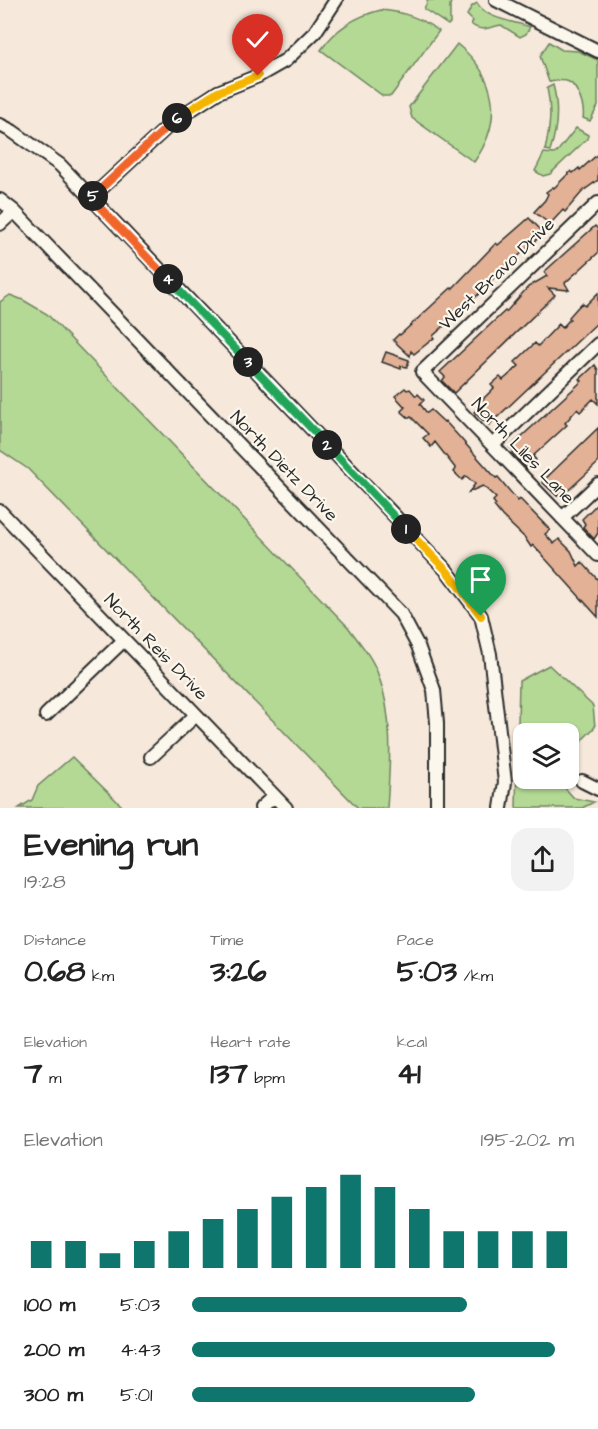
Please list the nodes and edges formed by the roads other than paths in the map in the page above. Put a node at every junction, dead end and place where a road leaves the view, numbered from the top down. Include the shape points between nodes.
1 (336, 0) edge
2 (496, 0) edge
3 (598, 51) edge
4 (0, 125) edge
5 (91, 198) junction
6 (0, 200) edge
7 (598, 203) edge
8 (14, 211) junction
9 (0, 224) edge
10 (598, 344) edge
11 (422, 372) joint
12 (493, 446) junction
13 (598, 484) edge
14 (0, 511) edge
15 (562, 518) junction
16 (598, 555) edge
17 (124, 640) junction
18 (46, 715) dead end
19 (196, 715) junction
20 (151, 757) dead end
21 (582, 781) dead end
22 (598, 789) edge
23 (274, 796) junction
24 (261, 808) edge
25 (286, 808) edge
26 (437, 808) edge
27 (501, 808) edge

1 - 5 street via 315,32 286,60 218,92 175,120
2 - 3 street
4 - 5 street via 60,165
5 - 27 street via 447,571 481,616 490,654 505,782
6 - 8 street, North Dietz Drive
7 - 11 street, West Bravo Drive
8 - 9 street
8 - 26 street, North Dietz Drive via 401,614 434,690
10 - 12 street
11 - 12 street, North Liles Lane
12 - 15 street, North Liles Lane
13 - 15 street
14 - 17 street, North Reis Drive
15 - 16 street, North Liles Lane
17 - 18 street
17 - 19 street, North Reis Drive
19 - 20 street
19 - 23 street, North Reis Drive
21 - 22 street
23 - 24 street
23 - 25 street, North Reis Drive

